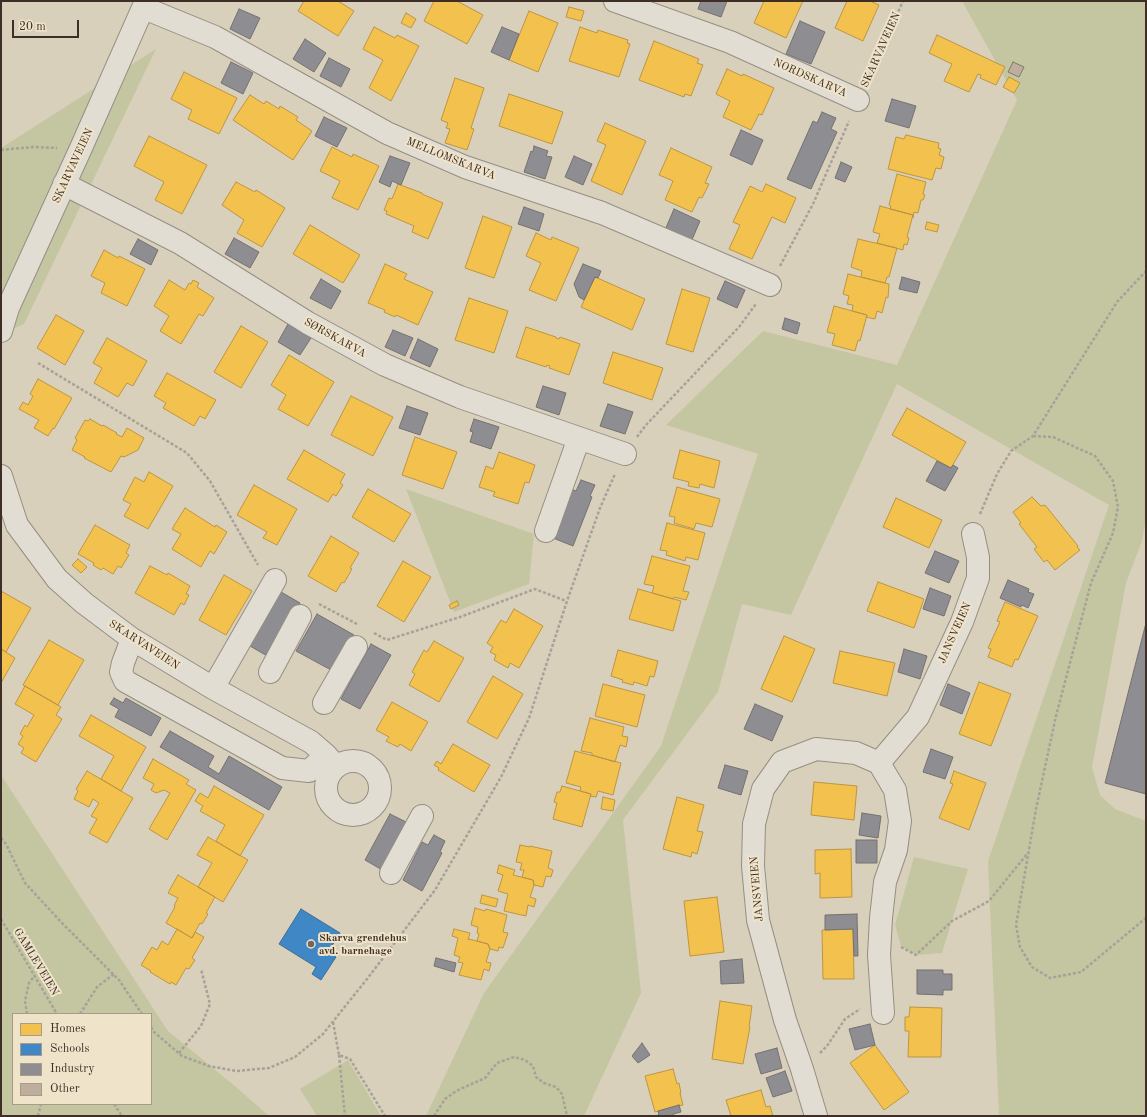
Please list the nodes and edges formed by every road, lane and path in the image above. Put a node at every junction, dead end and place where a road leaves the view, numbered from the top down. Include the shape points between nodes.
1 (615, 1) edge
2 (903, 1) edge
3 (145, 4) edge
4 (858, 100) junction
5 (81, 148) junction
6 (1, 150) edge
7 (64, 184) junction
8 (1146, 271) edge
9 (770, 285) junction
10 (1, 331) edge
11 (38, 363) dead end
12 (1033, 436) junction
13 (579, 438) junction
14 (625, 454) junction
15 (1, 476) edge
16 (546, 531) dead end
17 (973, 534) joint
18 (275, 580) joint
19 (567, 601) junction
20 (309, 609) joint
21 (359, 625) dead end
22 (373, 633) dead end
23 (132, 640) junction
24 (356, 647) dead end
25 (270, 672) dead end
26 (213, 688) junction
27 (324, 703) dead end
28 (879, 763) junction
29 (422, 816) dead end
30 (1, 838) edge
31 (1028, 853) junction
32 (392, 874) dead end
33 (1146, 918) edge
34 (1, 919) edge
35 (201, 969) dead end
36 (880, 972) junction
37 (114, 974) junction
38 (35, 975) junction
39 (882, 1004) joint
40 (27, 1013) edge
41 (56, 1013) edge
42 (81, 1013) edge
43 (141, 1013) edge
44 (333, 1021) junction
45 (152, 1029) edge
46 (179, 1053) junction
47 (339, 1055) junction
48 (802, 1069) junction
49 (41, 1105) edge
50 (115, 1105) edge
51 (40, 1116) edge
52 (122, 1116) edge
53 (345, 1116) edge
54 (385, 1116) edge
55 (434, 1116) edge
56 (567, 1116) edge
57 (816, 1116) edge

1 - 4 street, NORDSKARVA via 730,42
2 - 4 path, SKARVAVEIEN
3 - 5 street, SKARVAVEIEN
3 - 9 street, MELLOMSKARVA via 215,38 387,133 464,167 602,213
4 - 9 path, NORDSKARVA via 813,204
5 - 6 path via 33,147
5 - 7 street, SKARVAVEIEN
7 - 10 street, SKARVAVEIEN via 8,308
7 - 13 street, SØRSKARVA via 180,243 308,323 385,365 460,397
8 - 12 path via 1117,302
9 - 14 path, NORDSKARVA via 739,327 646,425
11 - 18 path via 187,453 210,481 261,568
12 - 17 path via 1011,451 986,497
12 - 31 path via 1053,437 1095,456 1113,481 1118,507 1113,533 1091,583 1056,716
13 - 14 street, SØRSKARVA
13 - 16 street
14 - 19 path, NORDSKARVA via 600,508
15 - 23 street, SKARVAVEIEN via 17,525 57,579
17 - 28 street, JANSVEIEN via 978,557 978,578 962,622 918,716
18 - 26 street
19 - 22 path via 535,589 460,617 387,640
19 - 44 path, NORDSKARVA via 528,718 501,777 435,890
20 - 21 path
20 - 25 street
23 - 26 street, SKARVAVEIEN
23 - 26 street, SKARVAVEIEN via 121,672 125,681 282,768 309,771 331,761 311,742
24 - 27 street
28 - 36 street via 895,790 900,820 896,850 885,882
28 - 48 street, JANSVEIEN via 856,753 816,749 782,762 763,789 754,824 753,866 758,920 784,1020
29 - 32 street
30 - 37 path via 25,884
31 - 33 path via 1016,925 1020,948 1032,967 1050,978 1081,972
31 - 36 path via 989,901 952,921 916,955 901,946
34 - 38 path, GAMLEVEIEN
35 - 46 path via 210,1004 201,1026
36 - 39 street
37 - 42 path via 98,987
37 - 43 path
38 - 40 path via 29,983 25,1001
38 - 41 path, GAMLEVEIEN
39 - 48 path via 845,1019 827,1046
44 - 46 path, NORDSKARVA via 295,1057 269,1068 236,1071 210,1066
44 - 47 path
45 - 46 path, NORDSKARVA
47 - 53 path
47 - 54 path via 350,1059
48 - 57 street, JANSVEIEN
49 - 51 path
50 - 52 path
55 - 56 path via 445,1099 485,1078 497,1063 514,1057 525,1060 533,1066 536,1077 556,1087 562,1094

